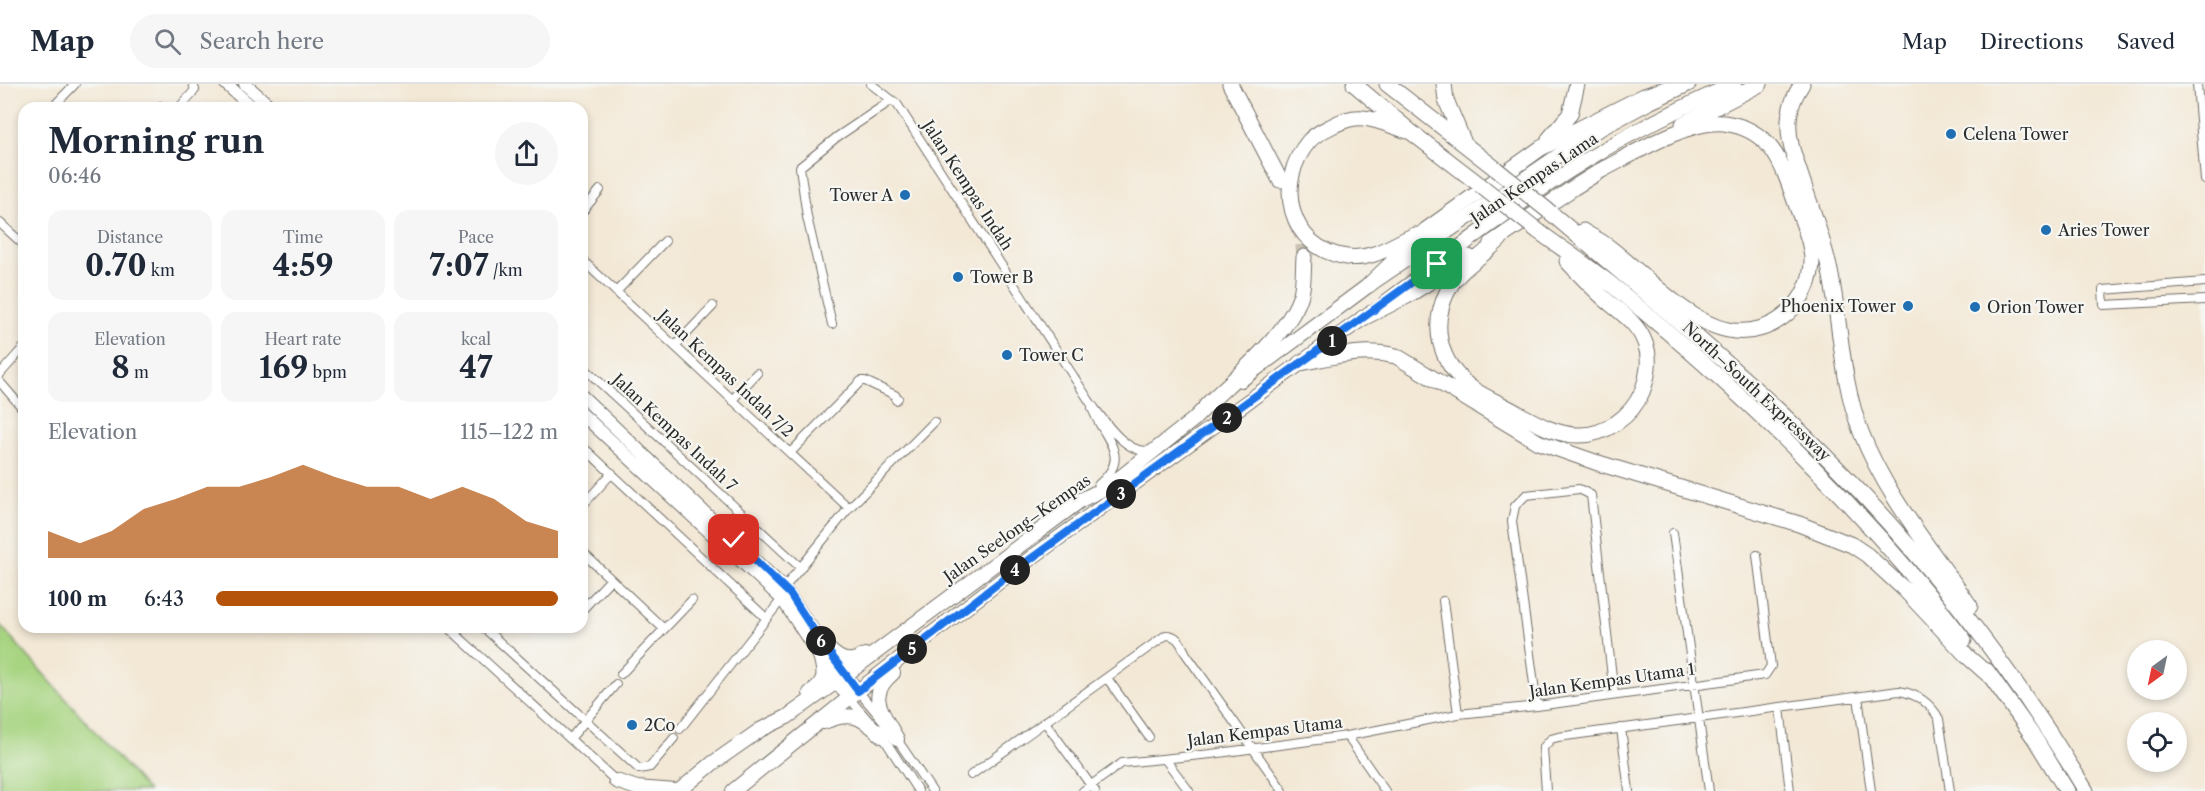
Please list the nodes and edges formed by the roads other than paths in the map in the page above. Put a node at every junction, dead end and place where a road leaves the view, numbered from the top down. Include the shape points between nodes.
1 (75, 84) edge
2 (226, 84) edge
3 (245, 84) edge
4 (871, 84) edge
5 (1230, 84) edge
6 (1354, 84) edge
7 (1388, 84) edge
8 (1444, 84) edge
9 (1577, 84) edge
10 (1680, 84) edge
11 (1689, 84) edge
12 (1734, 84) edge
13 (1760, 84) edge
14 (1802, 84) edge
15 (2197, 84) edge
16 (194, 85) edge
17 (892, 100) junction
18 (58, 102) edge
19 (185, 102) edge
20 (246, 102) edge
21 (262, 102) edge
22 (1411, 132) junction
23 (1465, 145) junction
24 (1541, 148) junction
25 (1598, 172) junction
26 (1280, 180) dead end
27 (2205, 180) edge
28 (600, 190) dead end
29 (588, 205) edge
30 (1551, 213) junction
31 (0, 223) edge
32 (1426, 230) junction
33 (1538, 231) junction
34 (1500, 239) junction
35 (18, 240) edge
36 (665, 241) dead end
37 (1304, 257) tunnel mouth
38 (588, 266) edge
39 (2205, 282) edge
40 (1370, 285) junction
41 (616, 292) junction
42 (2205, 300) edge
43 (713, 306) dead end
44 (1363, 318) junction
45 (832, 324) dead end
46 (675, 346) junction
47 (18, 354) edge
48 (1300, 363) junction
49 (588, 372) edge
50 (0, 374) edge
51 (757, 374) dead end
52 (0, 382) edge
53 (732, 400) junction
54 (896, 400) dead end
55 (588, 402) edge
56 (1089, 402) junction
57 (18, 403) edge
58 (1206, 406) junction
59 (588, 419) edge
60 (934, 422) dead end
61 (1163, 443) junction
62 (588, 451) edge
63 (790, 453) junction
64 (612, 473) junction
65 (588, 499) edge
66 (1081, 500) junction
67 (849, 508) junction
68 (1673, 533) dead end
69 (1757, 555) dead end
70 (588, 558) edge
71 (801, 568) junction
72 (1014, 571) junction
73 (611, 579) junction
74 (783, 593) junction
75 (692, 600) dead end
76 (1443, 601) dead end
77 (588, 604) edge
78 (766, 618) junction
79 (916, 621) junction
80 (664, 629) junction
81 (455, 633) edge
82 (490, 633) edge
83 (821, 649) junction
84 (2006, 671) junction
85 (621, 674) dead end
86 (1107, 678) junction
87 (841, 679) junction
88 (1993, 679) junction
89 (616, 684) dead end
90 (1694, 684) junction
91 (854, 694) junction
92 (1614, 694) junction
93 (1858, 697) junction
94 (1537, 706) junction
95 (1780, 708) junction
96 (1458, 714) junction
97 (1699, 717) junction
98 (586, 720) junction
99 (1045, 722) junction
100 (1621, 728) junction
101 (680, 729) dead end
102 (760, 730) junction
103 (806, 732) junction
104 (882, 736) junction
105 (1347, 736) junction
106 (1149, 737) dead end
107 (674, 738) dead end
108 (570, 739) junction
109 (897, 739) junction
110 (1253, 747) junction
111 (1165, 759) junction
112 (971, 775) dead end
113 (619, 786) edge
114 (1093, 788) edge
115 (918, 790) edge
116 (677, 791) edge
117 (733, 791) edge
118 (932, 791) edge
119 (1083, 791) edge
120 (1189, 791) edge
121 (1283, 791) edge
122 (1385, 791) edge
123 (1546, 791) edge
124 (1629, 791) edge
125 (1709, 791) edge
126 (1790, 791) edge
127 (1871, 791) edge
128 (1950, 791) edge
129 (2067, 791) edge
130 (2086, 791) edge

1 - 18 street
2 - 20 street
3 - 21 street
4 - 17 street, Jalan Kempas Indah
5 - 26 highway
6 - 22 highway, North–South Expressway
7 - 23 highway, North–South Expressway
8 - 23 highway via 1446,100
9 - 24 highway via 1570,114
10 - 24 highway via 1644,96
11 - 40 main road, Jalan Kempas Lama via 1590,134
12 - 44 main road, Jalan Kempas Lama via 1587,160
13 - 25 highway
14 - 84 highway via 1791,105 1788,131 1830,271 1854,411 1881,474 1991,637
15 - 27 street
16 - 19 street
17 - 45 street via 800,167 807,218
17 - 56 street, Jalan Kempas Indah
22 - 32 highway via 1363,118 1344,120 1318,133 1301,152 1293,170 1291,211 1312,242 1347,258 1386,250
22 - 33 highway, North–South Expressway, bridge
23 - 30 highway, North–South Expressway, bridge
24 - 32 highway
25 - 30 highway via 1673,134 1707,123 1723,123 1754,133 1781,161 1810,243 1810,273 1799,302 1786,316 1758,329 1745,332 1713,327 1683,308 1608,246
25 - 34 highway
28 - 29 street
30 - 84 highway, North–South Expressway via 1802,432 1916,554
31 - 35 street
32 - 40 highway
33 - 34 highway via 1626,315 1646,343 1648,369 1640,396 1615,424 1597,432 1578,435 1535,422 1472,388 1445,357 1438,338 1438,319 1449,287
33 - 88 highway, North–South Expressway via 1618,290 1805,458 1926,591
34 - 44 highway
36 - 41 street
37 - 58 highway via 1301,293 1293,314
38 - 41 street, Jalan Kempas Indah 7/2
39 - 42 street via 2103,290 2104,305
40 - 58 main road, Jalan Seelong–Kempas
41 - 46 street, Jalan Kempas Indah 7/2
43 - 46 street
44 - 48 main road, Jalan Seelong–Kempas
46 - 53 street, Jalan Kempas Indah 7/2
47 - 50 street
48 - 72 main road, Jalan Seelong–Kempas
48 - 88 highway via 1364,351 1396,356 1538,442 1838,538 1882,568
49 - 71 street, Jalan Kempas Indah 7
51 - 53 street
52 - 57 street
53 - 63 street, Jalan Kempas Indah 7/2
54 - 63 street via 895,395 861,381
55 - 74 street
56 - 61 street via 1133,449 1146,451
56 - 66 street via 1112,447 1115,464 1107,478
58 - 61 main road, Jalan Seelong–Kempas
59 - 74 street
60 - 67 street
61 - 66 main road, Jalan Seelong–Kempas via 1122,476
62 - 64 street
63 - 67 street, Jalan Kempas Indah 7/2
64 - 65 street
64 - 78 street
66 - 79 main road, Jalan Seelong–Kempas
67 - 71 street
68 - 90 street
69 - 90 street, Jalan Kempas Utama 1 via 1769,671 1765,675
70 - 73 street
71 - 74 street
72 - 91 main road, Jalan Seelong–Kempas
72 - 109 main road via 971,615 903,664 878,689 879,704
73 - 77 street
73 - 80 street
74 - 78 street
74 - 83 street
75 - 80 street
76 - 96 street
78 - 101 street
79 - 83 main road via 854,661 841,660
79 - 87 main road, Jalan Seelong–Kempas
80 - 85 street
81 - 108 street
82 - 98 street
83 - 87 street
83 - 102 main road via 824,672 819,686
84 - 130 highway, North–South Expressway
86 - 99 street
86 - 106 street
86 - 110 street via 1171,635 1179,640
87 - 91 street
87 - 102 main road, Jalan Seelong–Kempas
88 - 129 highway, North–South Expressway
89 - 98 street
90 - 92 street, Jalan Kempas Utama 1
90 - 97 street
91 - 103 main road, Jalan Seelong–Kempas
91 - 104 street
91 - 109 street
92 - 94 street, Jalan Kempas Utama 1
92 - 94 street via 1591,495 1579,489 1526,495 1515,506 1512,521
93 - 95 street
93 - 127 street
93 - 128 street via 1899,691 1928,704 1940,719
94 - 96 street, Jalan Kempas Utama 1
95 - 97 street
95 - 126 street
96 - 105 street, Jalan Kempas Utama
97 - 100 street
97 - 125 street
98 - 107 street via 639,769 650,767
98 - 108 street
99 - 112 street
99 - 114 street
100 - 123 street via 1557,737 1547,742 1542,754
100 - 124 street
102 - 116 main road, Jalan Seelong–Kempas
103 - 104 main road via 832,719 856,716
103 - 117 main road, Jalan Seelong–Kempas
104 - 115 street
105 - 110 street, Jalan Kempas Utama
105 - 122 street
108 - 113 street
109 - 118 street
110 - 111 street, Jalan Kempas Utama
110 - 121 street
111 - 114 street, Jalan Kempas Utama via 1122,763
111 - 120 street
113 - 116 main road
114 - 119 street, Jalan Kempas Utama

